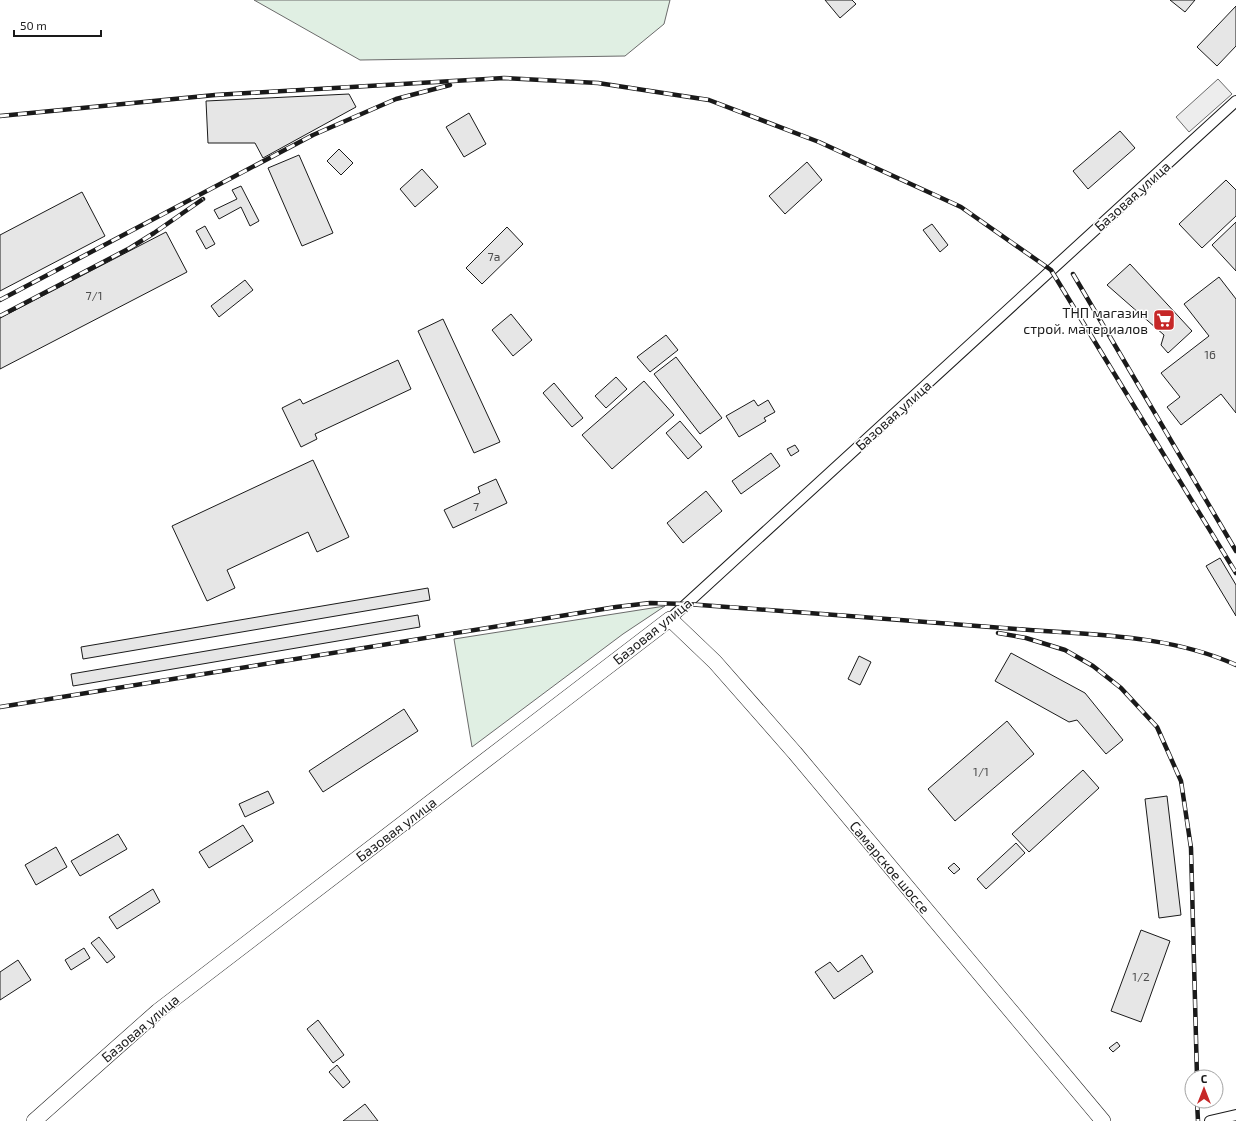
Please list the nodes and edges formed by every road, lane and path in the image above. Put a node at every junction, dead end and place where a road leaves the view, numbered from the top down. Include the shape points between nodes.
1 (1236, 101) edge
2 (670, 619) junction
3 (1236, 1115) edge
4 (34, 1121) edge
5 (1103, 1121) edge
6 (1210, 1121) edge

1 - 2 street, Базовая улица
2 - 4 street, Базовая улица via 158,1011
2 - 5 street, Самарское шоссе via 715,662 795,753
3 - 6 street

